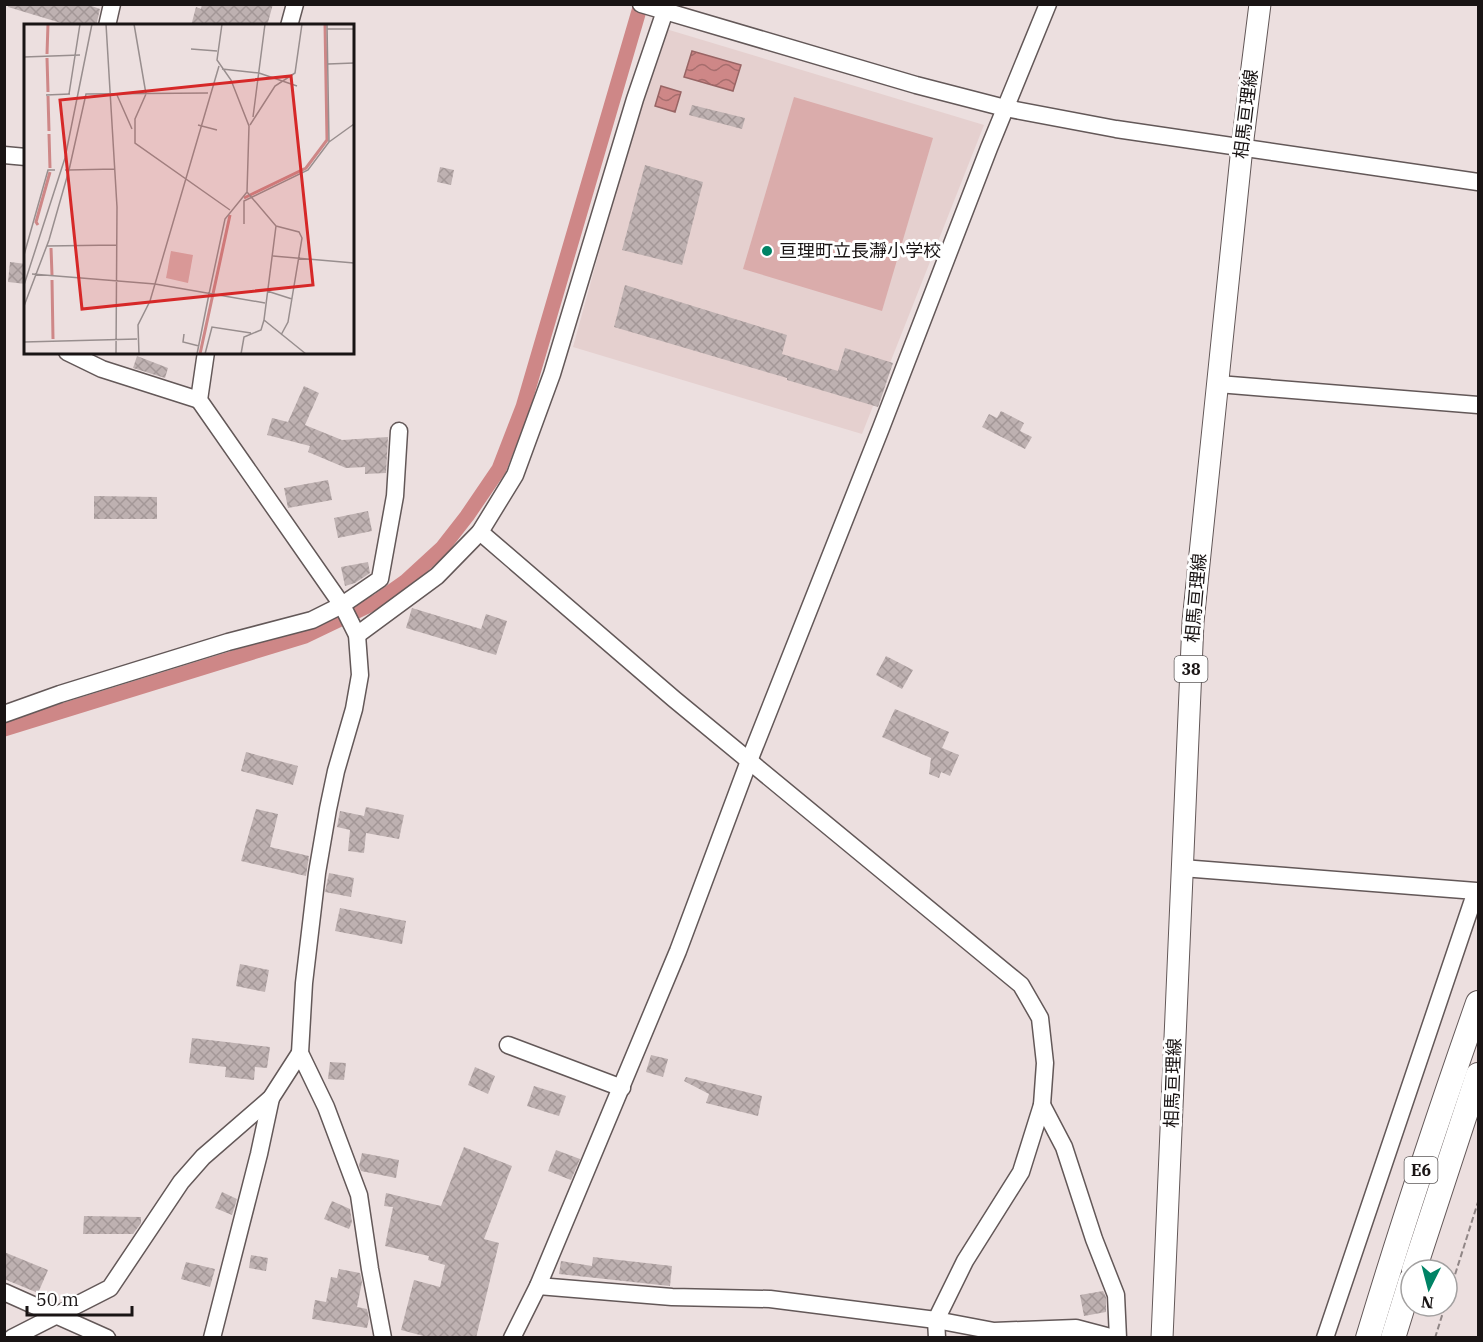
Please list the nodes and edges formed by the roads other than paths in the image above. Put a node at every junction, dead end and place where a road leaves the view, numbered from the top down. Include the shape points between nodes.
1 (112, 4) edge
2 (295, 4) edge
3 (1048, 4) edge
4 (1260, 4) edge
5 (661, 9) edge
6 (107, 24) edge
7 (290, 24) edge
8 (1005, 108) junction
9 (1242, 147) junction
10 (4, 155) edge
11 (24, 157) edge
12 (1479, 182) edge
13 (72, 354) edge
14 (206, 354) edge
15 (1218, 384) junction
16 (199, 400) junction
17 (1479, 405) edge
18 (399, 431) dead end
19 (480, 532) junction
20 (342, 605) junction
21 (357, 635) junction
22 (4, 714) edge
23 (749, 761) junction
24 (1182, 868) junction
25 (1478, 889) edge
26 (1479, 1003) edge
27 (508, 1045) dead end
28 (300, 1053) junction
29 (1479, 1075) edge
30 (622, 1088) junction
31 (271, 1098) junction
32 (1042, 1104) junction
33 (1418, 1258) edge
34 (538, 1286) junction
35 (4, 1292) edge
36 (56, 1316) junction
37 (1399, 1318) edge
38 (936, 1320) junction
39 (12, 1338) edge
40 (107, 1338) edge
41 (212, 1338) edge
42 (383, 1338) edge
43 (512, 1338) edge
44 (937, 1338) edge
45 (1116, 1338) edge
46 (1162, 1338) edge
47 (1325, 1338) edge
48 (1368, 1338) edge
49 (1393, 1338) edge

1 - 6 street
2 - 7 street
3 - 8 street
4 - 9 main road, 相馬亘理線 / 38
5 - 8 street
5 - 19 street via 552,374 515,475
8 - 9 street
8 - 23 street
9 - 12 street
9 - 15 main road, 相馬亘理線 / 38
10 - 11 street
13 - 16 street via 102,369
14 - 16 street
15 - 17 street
15 - 24 main road, 相馬亘理線 / 38 via 1193,622
16 - 20 street
18 - 20 street via 395,496 380,579
19 - 21 street via 437,576
19 - 23 street
20 - 21 street
20 - 22 street via 312,620 228,642
21 - 28 street via 360,675 317,873
23 - 30 street
23 - 32 street via 1021,985 1040,1018 1045,1063
24 - 25 street
24 - 46 main road, 相馬亘理線 / 38
25 - 47 street
26 - 48 highway, E6 via 1443,1101
27 - 30 street
28 - 31 street
28 - 42 street via 326,1107 359,1195
29 - 33 highway, E6
30 - 34 street
31 - 36 street via 203,1157 181,1182 110,1288
31 - 41 street
32 - 38 street via 1021,1172 965,1261
32 - 45 street via 1064,1147 1116,1295
34 - 38 street via 672,1298 770,1299
34 - 43 street
35 - 36 street
36 - 39 street
36 - 40 street
37 - 49 highway
38 - 44 street
38 - 45 street via 994,1331 1076,1328

